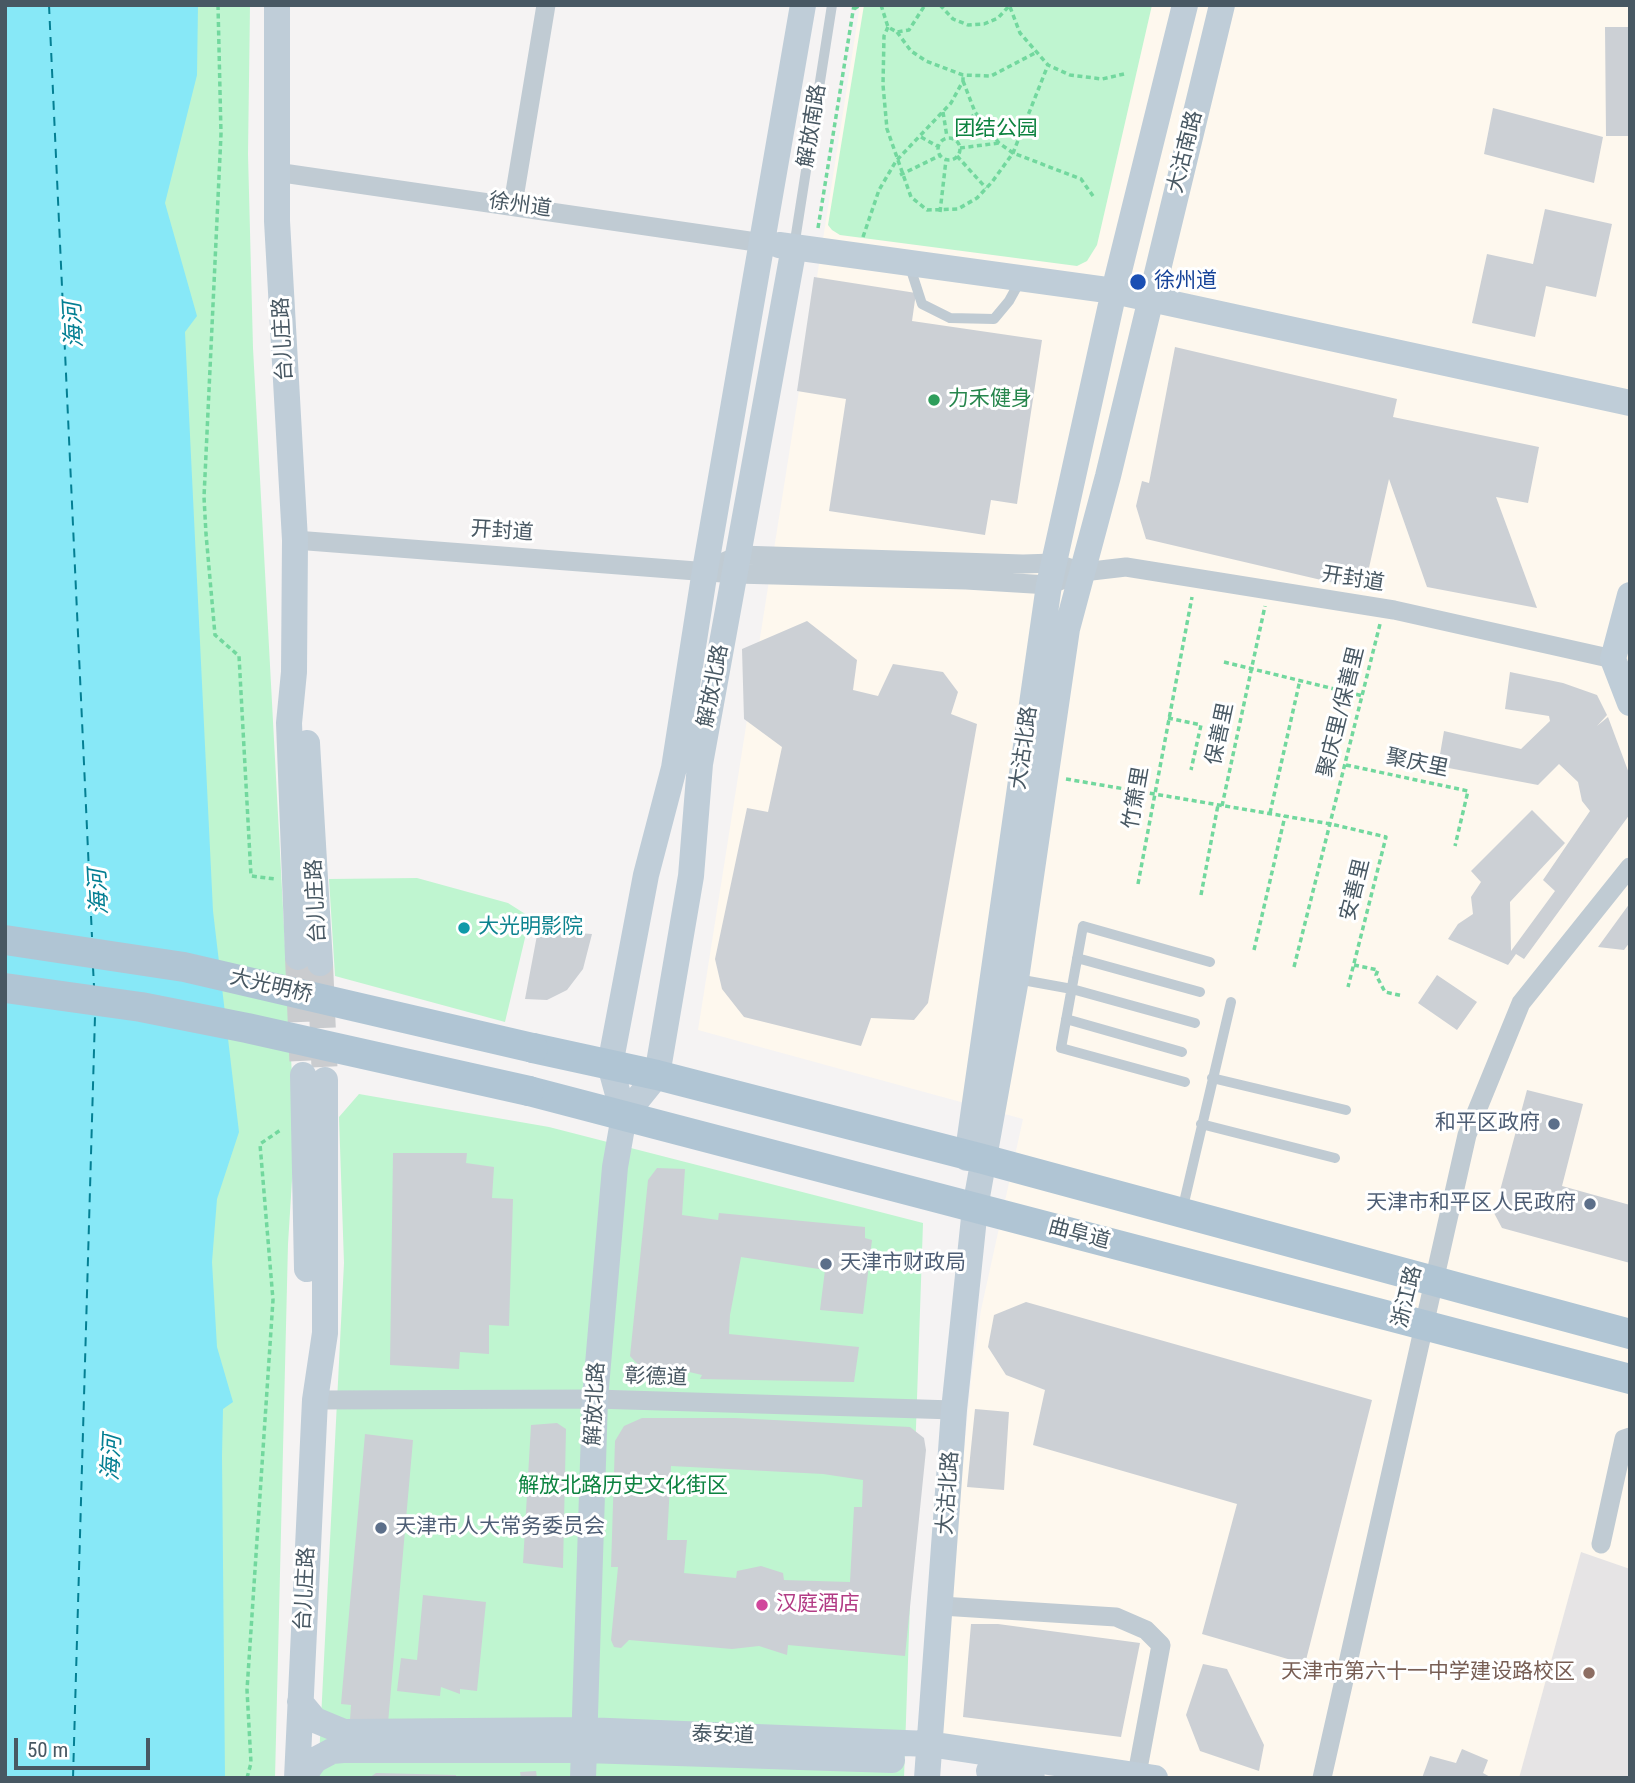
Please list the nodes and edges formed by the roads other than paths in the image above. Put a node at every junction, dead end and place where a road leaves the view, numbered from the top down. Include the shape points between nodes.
1 (277, 5) edge
2 (547, 5) edge
3 (803, 5) edge
4 (832, 5) edge
5 (1185, 5) edge
6 (1222, 5) edge
7 (276, 172) junction
8 (513, 204) junction
9 (763, 243) junction
10 (804, 249) junction
11 (909, 263) junction
12 (1022, 278) junction
13 (1114, 291) junction
14 (1150, 298) junction
15 (1630, 403) edge
16 (295, 540) junction
17 (738, 564) junction
18 (705, 570) junction
19 (1083, 572) junction
20 (1052, 574) junction
21 (1630, 595) edge
22 (1613, 659) junction
23 (1630, 703) edge
24 (1630, 867) edge
25 (5, 940) edge
26 (1077, 958) junction
27 (309, 960) tunnel mouth
28 (1210, 962) dead end
29 (1016, 979) junction
30 (5, 988) edge
31 (1072, 989) junction
32 (1200, 992) dead end
33 (1231, 1002) dead end
34 (1066, 1019) junction
35 (1195, 1023) dead end
36 (1182, 1052) dead end
37 (610, 1065) junction
38 (657, 1075) junction
39 (314, 1077) tunnel mouth
40 (1212, 1078) junction
41 (1185, 1082) dead end
42 (1346, 1110) dead end
43 (624, 1116) junction
44 (1201, 1124) junction
45 (974, 1157) junction
46 (1335, 1158) dead end
47 (975, 1208) junction
48 (1182, 1215) junction
49 (1436, 1280) junction
50 (1423, 1325) junction
51 (1630, 1334) edge
52 (1630, 1379) edge
53 (595, 1399) junction
54 (315, 1400) junction
55 (954, 1409) junction
56 (1630, 1437) edge
57 (1601, 1545) dead end
58 (941, 1606) junction
59 (300, 1702) junction
60 (585, 1740) junction
61 (526, 1751) junction
62 (928, 1761) edge
63 (1146, 1776) edge
64 (299, 1778) edge
65 (574, 1778) edge
66 (583, 1778) edge
67 (1032, 1778) edge
68 (1322, 1778) edge

1 - 7 main road, 台儿庄路
2 - 8 street
3 - 9 main road, 解放南路
4 - 10 lane, 解放南路
5 - 13 main road, 大沽南路
6 - 14 main road, 大沽南路
7 - 8 street, 徐州道
7 - 16 main road, 台儿庄路
8 - 9 street, 徐州道
9 - 10 main road
9 - 18 main road, 解放北路
10 - 11 main road
10 - 17 main road, 解放北路
11 - 12 main road
11 - 12 lane via 922,304 950,317 993,319
12 - 13 main road
13 - 14 main road
13 - 20 main road, 大沽北路
14 - 15 main road
14 - 19 main road, 大沽北路
16 - 18 street, 开封道
16 - 27 main road, 台儿庄路 via 293,672 306,725
17 - 18 street, 开封道
17 - 20 street, 开封道
17 - 38 main road, 解放北路 via 700,764 691,876
18 - 37 main road, 解放北路 via 674,768 646,875
19 - 20 street, 开封道
19 - 22 street, 开封道 via 1126,567 1384,608
19 - 29 main road, 大沽北路 via 1067,629
20 - 45 main road, 大沽北路
21 - 22 main road
22 - 23 main road
24 - 49 street, 浙江路 via 1521,1003 1467,1135
25 - 37 main road, 大光明桥, bridge via 184,967
26 - 28 lane via 1083,926
26 - 31 lane
26 - 32 lane
29 - 31 lane
29 - 45 main road, 大沽北路
30 - 43 main road, 曲阜道, bridge via 247,1028
31 - 34 lane
31 - 35 lane
33 - 40 lane
34 - 36 lane
34 - 41 lane via 1061,1048
37 - 38 main road
37 - 43 main road, 解放北路
38 - 43 main road, 解放北路
38 - 45 main road
39 - 54 main road, 台儿庄路 via 309,1332
40 - 42 lane
40 - 44 lane
43 - 47 main road, 曲阜道
43 - 53 main road, 解放北路 via 615,1167
44 - 46 lane
44 - 48 lane
45 - 47 main road, 大沽北路
45 - 48 main road
47 - 50 main road, 曲阜道
47 - 55 main road, 大沽北路
48 - 49 main road
49 - 50 street, 浙江路
49 - 51 main road
50 - 52 main road, 曲阜道
50 - 68 street, 浙江路
53 - 54 street, 彰德道
53 - 55 street, 彰德道
53 - 60 main road, 解放北路
54 - 59 main road, 台儿庄路
55 - 58 main road, 大沽北路
56 - 57 street via 1624,1438
58 - 62 main road, 大沽北路
58 - 63 street via 1116,1617 1146,1629 1161,1645
59 - 60 main road, 泰安道 via 307,1714 324,1726 344,1732
59 - 64 main road, 台儿庄路
60 - 61 main road, 泰安道
60 - 62 main road, 泰安道
60 - 66 main road, 解放北路
61 - 64 main road, 泰安道 via 332,1751 309,1765
61 - 65 main road via 558,1761
62 - 63 main road, 泰安道
62 - 67 main road, 泰安道

